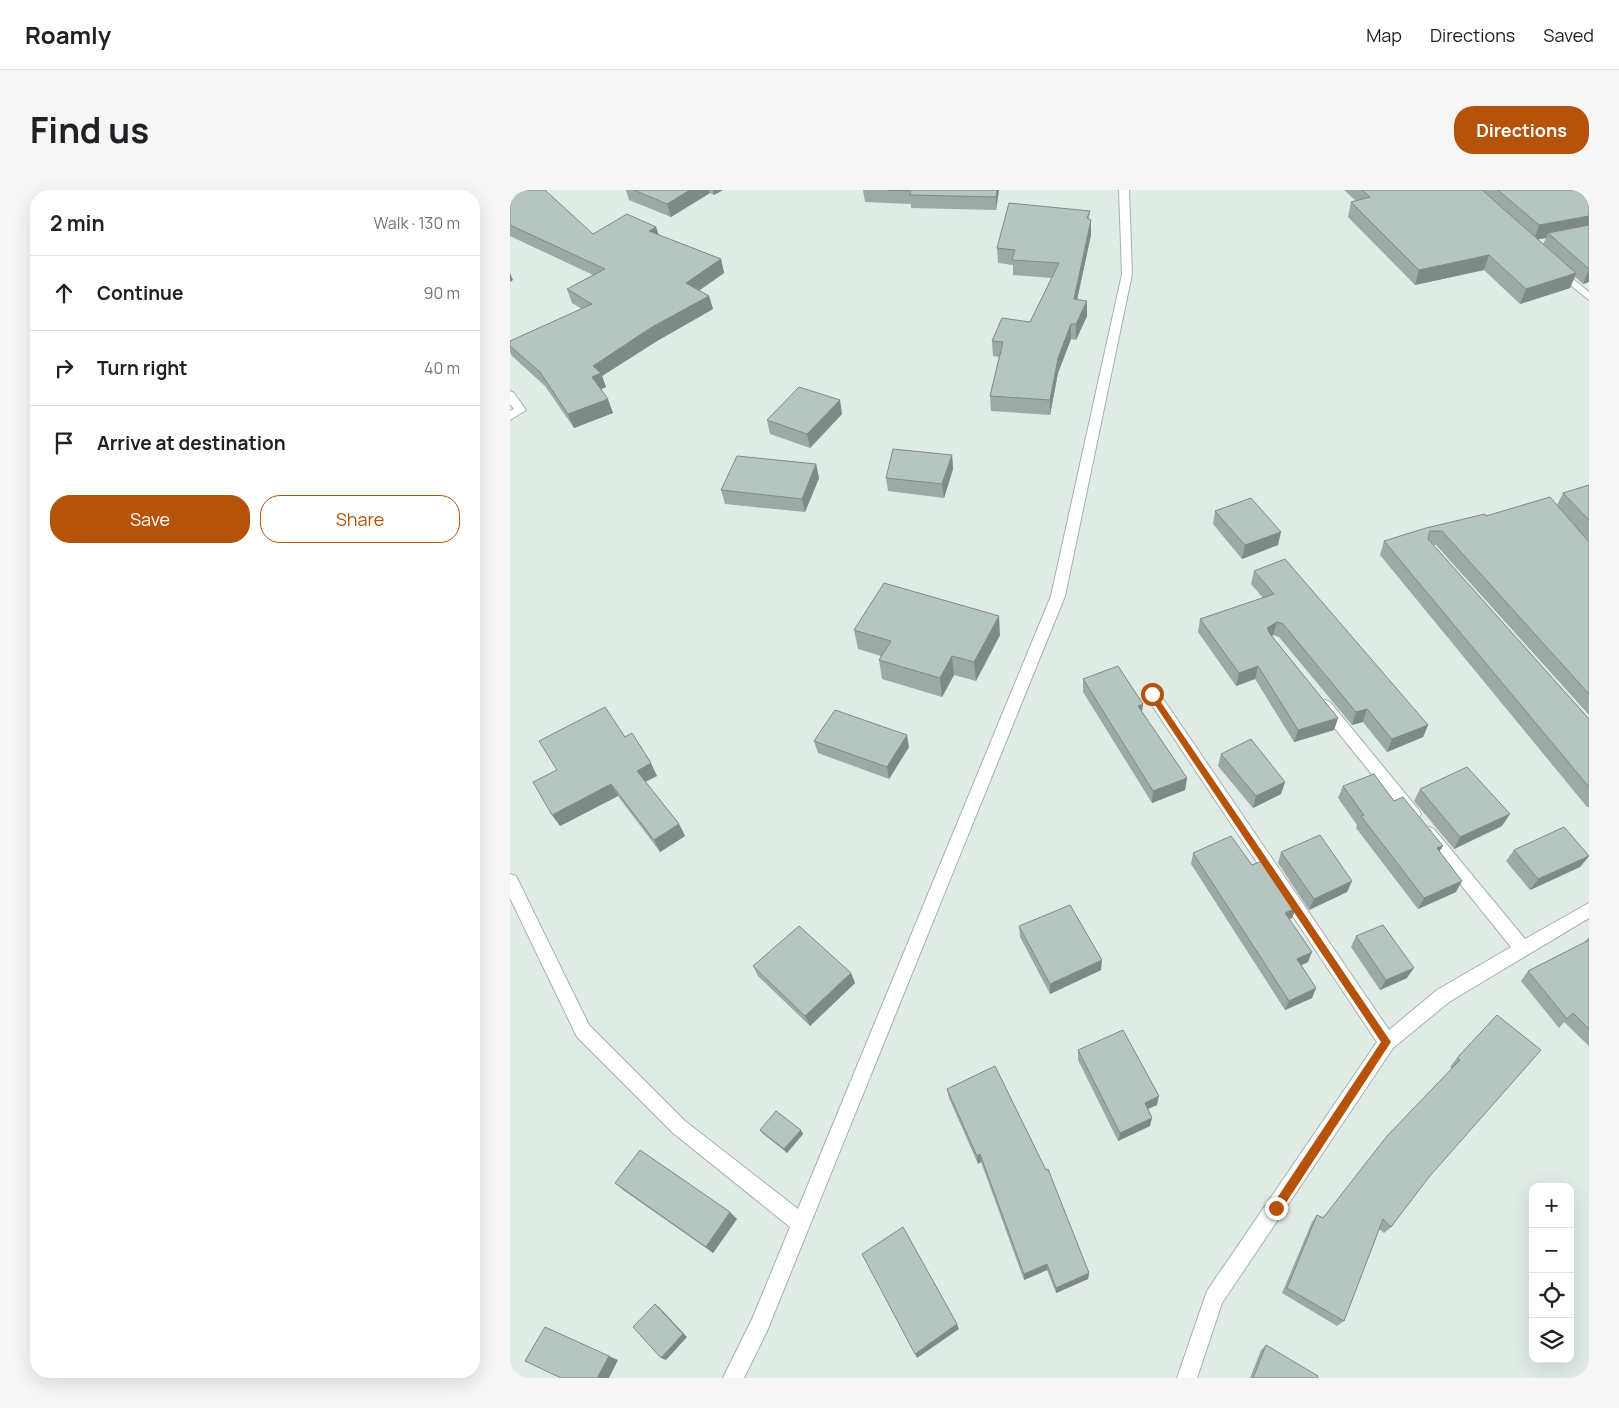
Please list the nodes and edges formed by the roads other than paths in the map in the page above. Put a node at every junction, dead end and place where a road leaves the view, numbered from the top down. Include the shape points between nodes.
1 (1124, 190) edge
2 (1552, 264) edge
3 (1589, 297) edge
4 (510, 395) edge
5 (510, 416) edge
6 (1152, 694) dead end
7 (1317, 696) edge
8 (510, 881) edge
9 (1589, 910) edge
10 (1523, 949) junction
11 (1387, 1042) junction
12 (801, 1224) junction
13 (733, 1378) edge
14 (1187, 1378) edge

1 - 12 street via 1127,274 1058,596
2 - 3 street
4 - 5 street via 520,410
6 - 11 street
7 - 10 street
8 - 12 street via 583,1030 679,1127
9 - 10 street
10 - 11 street via 1443,996
11 - 14 street via 1214,1298
12 - 13 street via 760,1324

